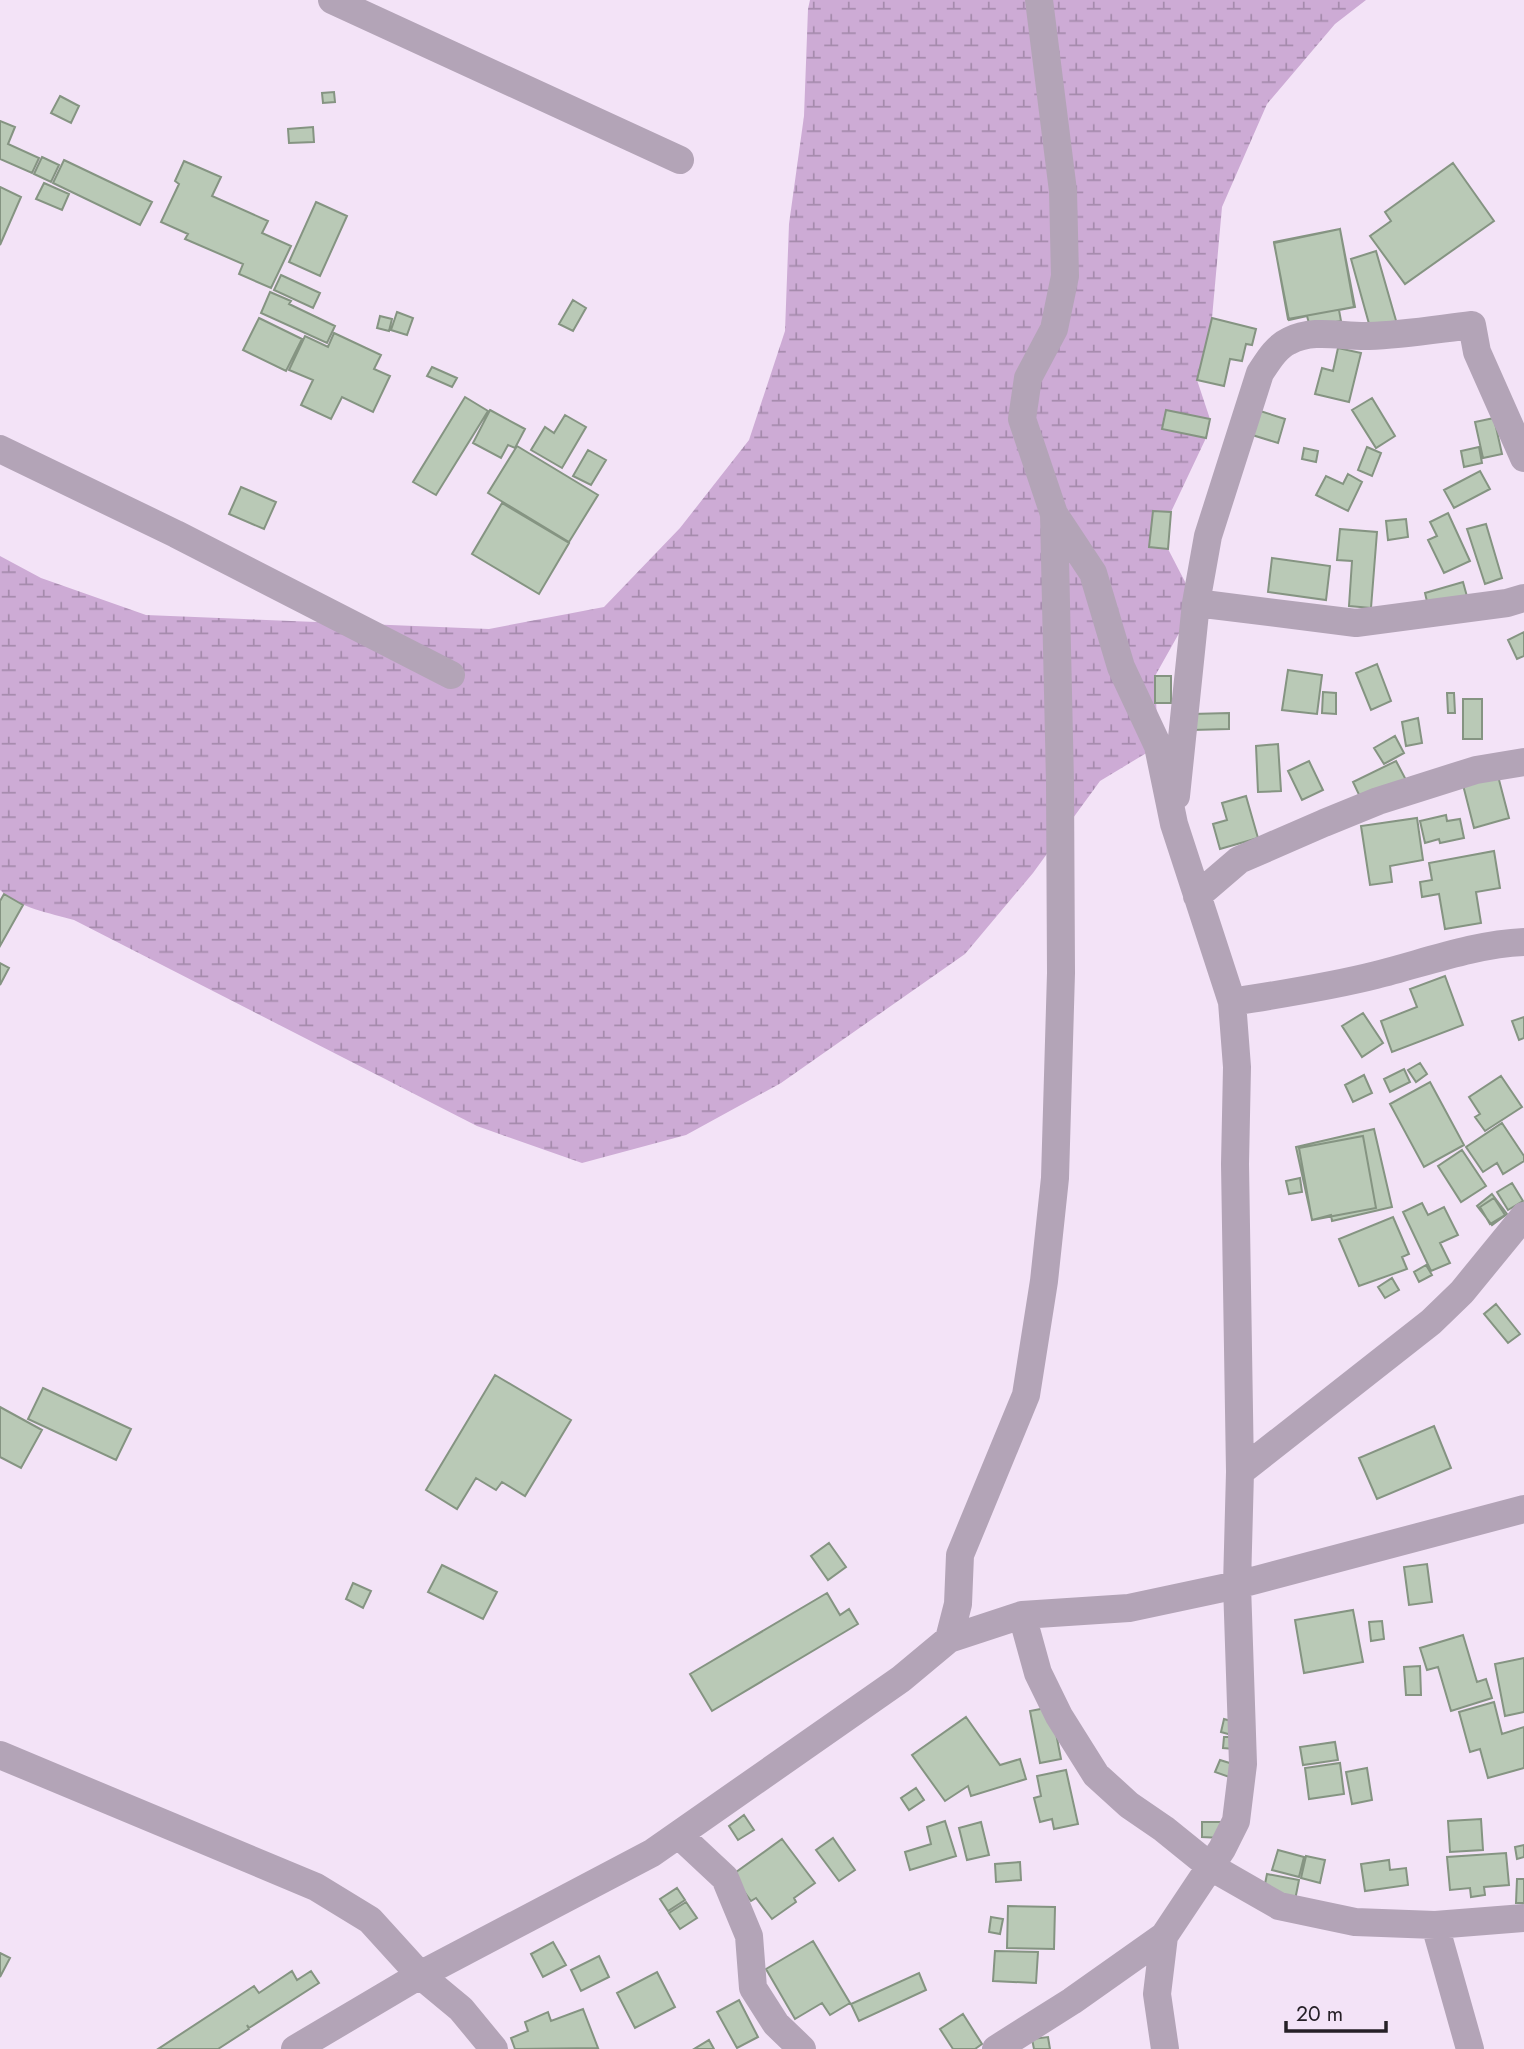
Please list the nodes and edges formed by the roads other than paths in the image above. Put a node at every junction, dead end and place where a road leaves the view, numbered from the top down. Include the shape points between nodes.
1 (332, 0) edge
2 (1039, 0) edge
3 (680, 160) dead end
4 (0, 449) edge
5 (1524, 458) edge
6 (1054, 514) junction
7 (1524, 598) edge
8 (1196, 603) junction
9 (451, 675) dead end
10 (1524, 762) edge
11 (1174, 824) junction
12 (1197, 896) junction
13 (1524, 942) edge
14 (1232, 1002) junction
15 (1524, 1216) edge
16 (1240, 1472) junction
17 (1524, 1509) edge
18 (1237, 1586) junction
19 (1022, 1615) junction
20 (949, 1639) junction
21 (0, 1755) edge
22 (679, 1835) junction
23 (1211, 1867) junction
24 (1524, 1919) edge
25 (1435, 1925) junction
26 (1164, 1936) junction
27 (420, 1975) junction
28 (295, 2049) edge
29 (494, 2049) edge
30 (802, 2049) edge
31 (996, 2049) edge
32 (1165, 2049) edge
33 (1470, 2049) edge

1 - 3 street
2 - 6 street via 1063,191 1065,276 1054,329 1028,378 1022,419
4 - 9 street
5 - 8 street via 1477,352 1472,325 1367,336 1310,335 1288,341 1260,373 1208,536
6 - 11 street via 1093,573 1121,667 1158,746
6 - 20 street via 1060,945 1055,1178 1026,1395 960,1555 958,1604
7 - 8 street via 1356,623
8 - 11 street
10 - 12 street via 1476,770 1324,823 1239,860
11 - 12 street
12 - 14 street
13 - 14 street via 1333,986
14 - 16 street via 1237,1067
15 - 16 street via 1462,1292 1431,1322
16 - 18 street
17 - 18 street
18 - 19 street via 1129,1608
18 - 23 street via 1244,1764 1236,1821
19 - 20 street
19 - 23 street via 1038,1673 1096,1775
20 - 22 street via 901,1679
21 - 27 street via 316,1887 370,1920
22 - 27 street
22 - 30 street via 725,1878 749,1936 753,1988 776,2024
23 - 25 street via 1279,1906 1355,1922
23 - 26 street
24 - 25 street
25 - 33 street
26 - 31 street
26 - 32 street via 1157,1994
27 - 28 street
27 - 29 street via 461,2009

